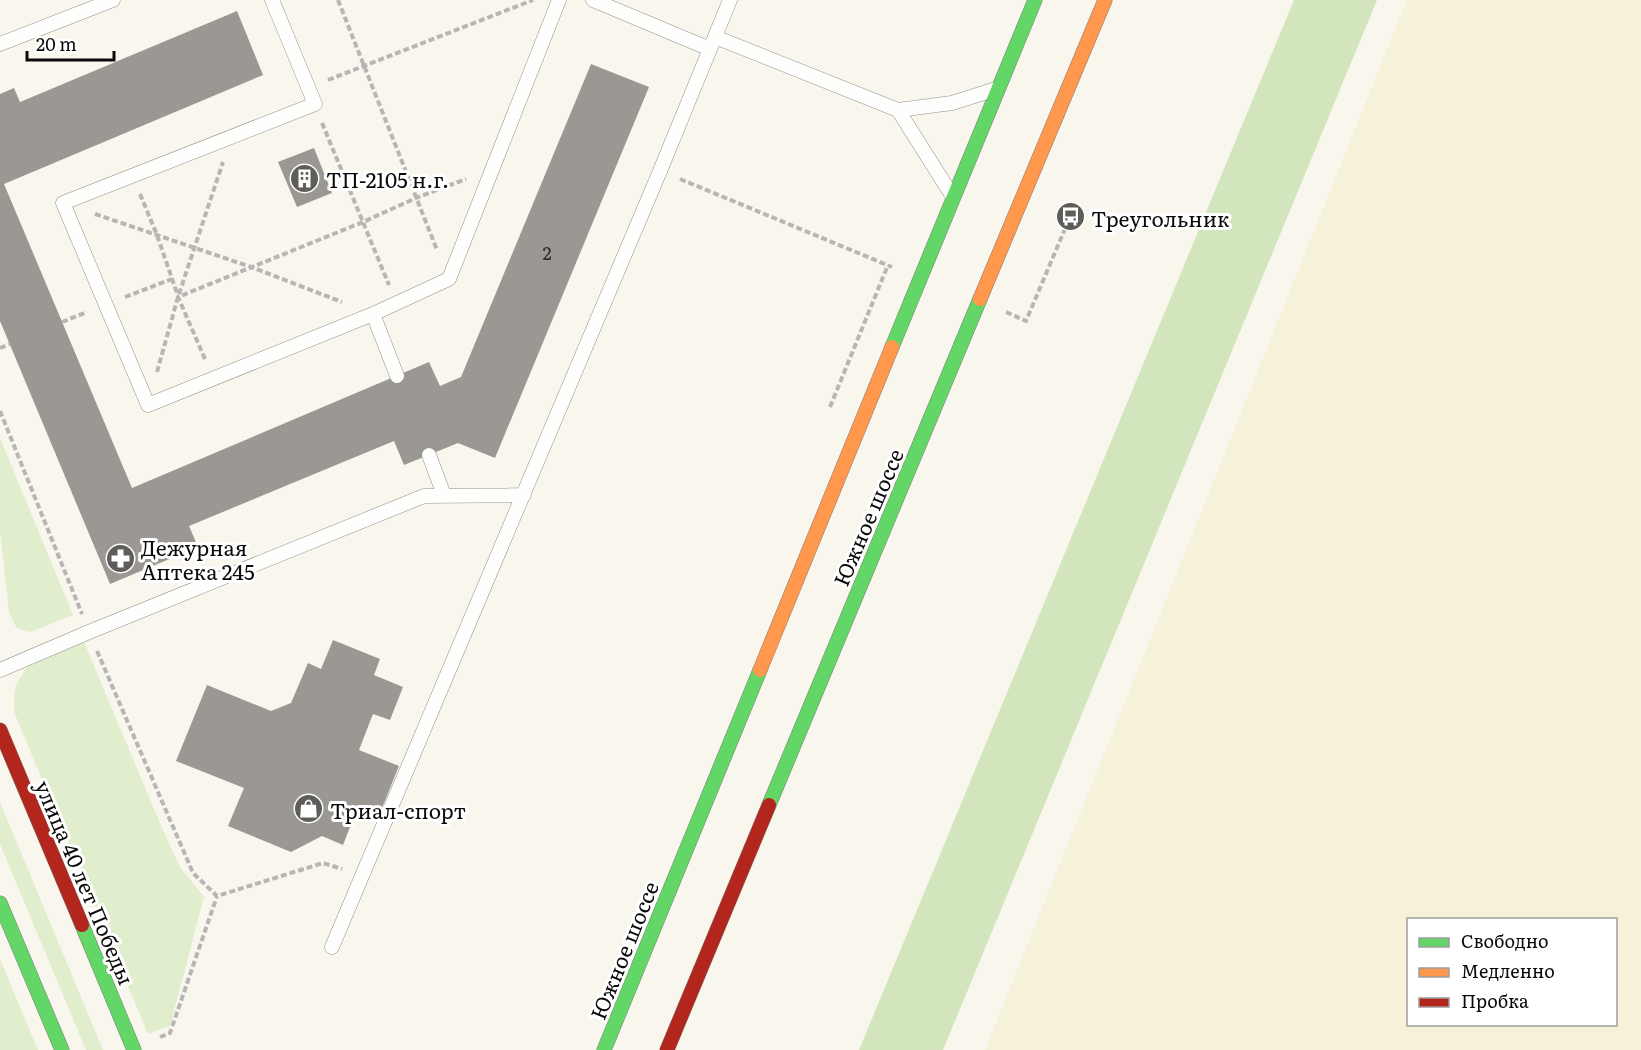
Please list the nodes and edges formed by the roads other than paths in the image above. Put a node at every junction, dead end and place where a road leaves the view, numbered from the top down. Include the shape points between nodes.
1 (113, 0) edge
2 (272, 0) edge
3 (559, 0) edge
4 (593, 0) edge
5 (730, 0) edge
6 (1035, 0) edge
7 (1105, 0) edge
8 (712, 43) junction
9 (0, 44) edge
10 (998, 89) junction
11 (898, 110) junction
12 (953, 198) junction
13 (373, 314) junction
14 (398, 376) dead end
15 (429, 455) dead end
16 (444, 495) junction
17 (524, 495) junction
18 (0, 669) edge
19 (0, 730) edge
20 (0, 903) edge
21 (332, 947) dead end
22 (62, 1050) edge
23 (133, 1050) edge
24 (604, 1050) edge
25 (667, 1050) edge

1 - 9 lane
2 - 13 lane via 315,104 63,203 148,405
3 - 13 lane via 449,279
4 - 8 lane
5 - 8 lane
6 - 10 main road, Южное шоссе
7 - 25 main road, Южное шоссе
8 - 11 lane
8 - 17 lane
10 - 11 lane via 952,103
10 - 12 main road, Южное шоссе
11 - 12 lane
12 - 24 main road, Южное шоссе
13 - 14 lane
15 - 16 lane
16 - 17 lane
16 - 18 lane via 424,496
17 - 21 lane
19 - 23 main road, улица 40 лет Победы
20 - 22 main road

